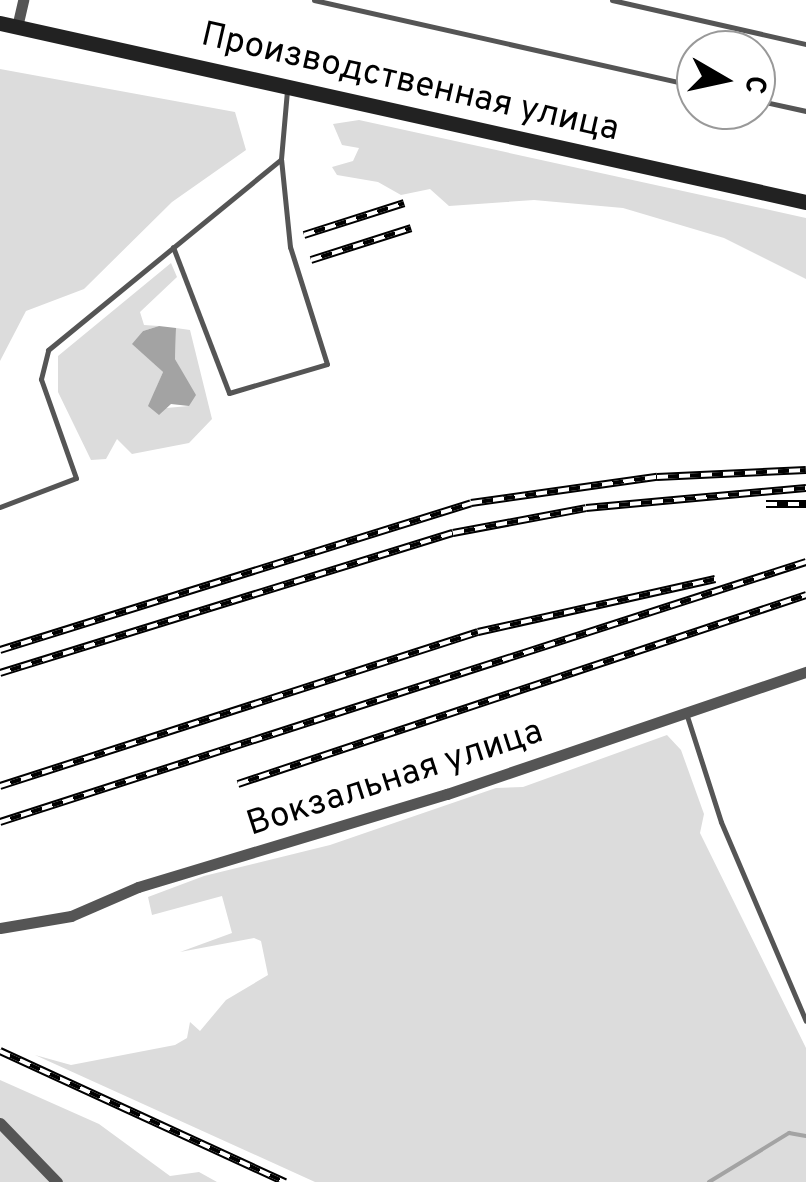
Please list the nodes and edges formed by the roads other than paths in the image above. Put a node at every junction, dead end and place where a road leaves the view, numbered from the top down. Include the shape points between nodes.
1 (23, 0) edge
2 (314, 0) edge
3 (612, 0) edge
4 (8, 25) edge
5 (806, 44) edge
6 (676, 81) edge
7 (288, 86) junction
8 (776, 104) edge
9 (806, 111) edge
10 (281, 159) junction
11 (806, 202) edge
12 (173, 246) junction
13 (0, 508) edge
14 (806, 672) edge
15 (686, 713) junction
16 (0, 928) edge
17 (806, 1021) edge
18 (0, 1123) edge
19 (58, 1182) edge

1 - 4 street
2 - 6 lane
3 - 5 lane
4 - 7 main road, Производственная улица
7 - 10 lane
7 - 11 main road, Производственная улица
8 - 9 lane
10 - 12 lane
10 - 12 lane via 291,257 327,364 229,393
12 - 13 lane via 48,350 41,378 76,478
14 - 15 street, Вокзальная улица
15 - 16 street, Вокзальная улица via 138,887 70,916
15 - 17 lane via 721,822
18 - 19 street

